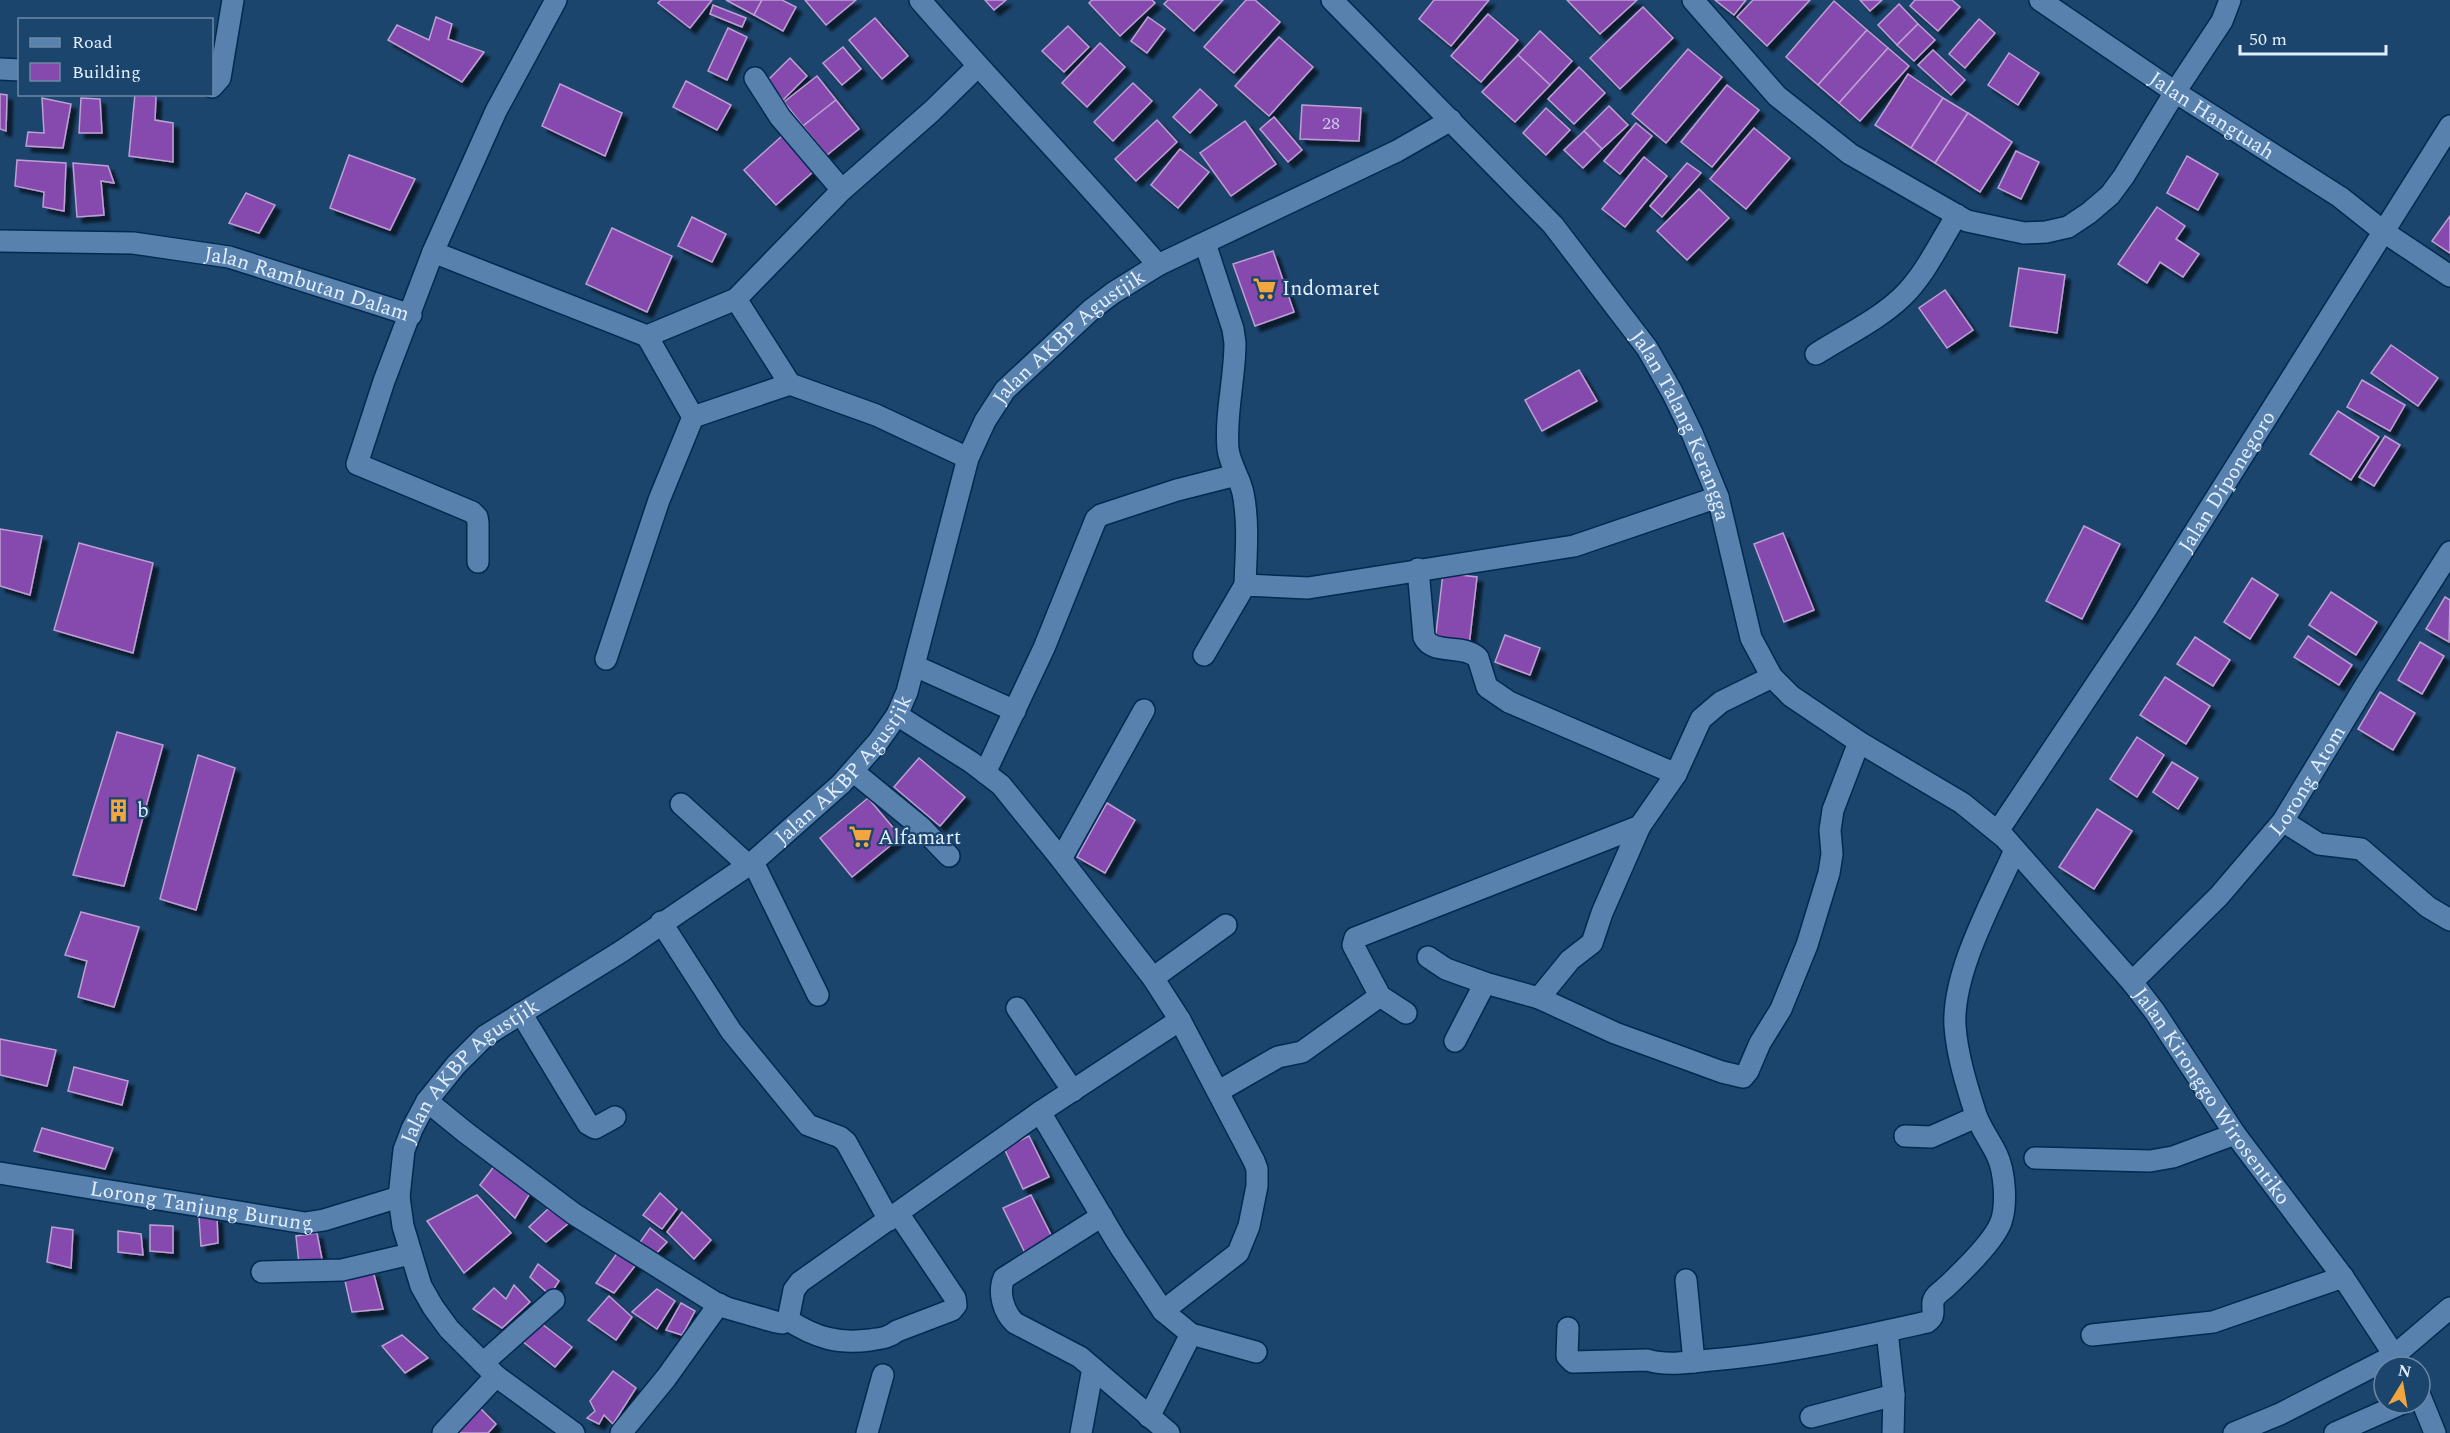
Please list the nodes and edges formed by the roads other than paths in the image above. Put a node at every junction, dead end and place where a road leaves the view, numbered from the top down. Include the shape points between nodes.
1 (233, 0) edge
2 (556, 0) edge
3 (920, 0) edge
4 (1332, 0) edge
5 (1693, 0) edge
6 (2040, 0) edge
7 (2230, 0) edge
8 (978, 66) junction
9 (0, 69) edge
10 (18, 70) edge
11 (755, 78) dead end
12 (213, 86) edge
13 (2175, 92) junction
14 (1451, 120) junction
15 (2450, 126) edge
16 (843, 190) junction
17 (1957, 215) junction
18 (2384, 232) junction
19 (0, 242) edge
20 (1205, 243) junction
21 (433, 252) junction
22 (1158, 265) junction
23 (2450, 276) edge
24 (736, 299) junction
25 (411, 315) junction
26 (647, 336) junction
27 (1816, 354) dead end
28 (790, 384) junction
29 (693, 417) junction
30 (968, 458) junction
31 (1236, 475) junction
32 (1718, 497) junction
33 (2450, 552) edge
34 (478, 562) dead end
35 (1418, 569) junction
36 (1245, 585) junction
37 (1204, 655) dead end
38 (606, 659) dead end
39 (915, 666) junction
40 (1772, 677) junction
41 (1144, 710) dead end
42 (1016, 711) junction
43 (897, 715) junction
44 (1859, 742) junction
45 (854, 772) junction
46 (986, 773) junction
47 (1676, 774) junction
48 (681, 804) dead end
49 (2283, 821) junction
50 (1640, 826) junction
51 (2006, 840) junction
52 (949, 856) dead end
53 (1061, 859) junction
54 (750, 864) junction
55 (2450, 920) edge
56 (661, 922) junction
57 (1226, 925) dead end
58 (1428, 957) dead end
59 (1153, 978) junction
60 (2132, 982) junction
61 (1485, 983) junction
62 (818, 996) dead end
63 (1380, 996) junction
64 (1539, 998) junction
65 (1017, 1008) dead end
66 (521, 1013) junction
67 (1406, 1013) dead end
68 (1180, 1020) junction
69 (1455, 1041) dead end
70 (1073, 1091) junction
71 (1218, 1091) junction
72 (427, 1101) junction
73 (1040, 1112) junction
74 (615, 1117) dead end
75 (1977, 1117) junction
76 (2235, 1134) junction
77 (1905, 1137) dead end
78 (2036, 1158) dead end
79 (0, 1173) edge
80 (399, 1197) junction
81 (893, 1216) junction
82 (1102, 1216) junction
83 (410, 1254) junction
84 (262, 1272) dead end
85 (2343, 1277) junction
86 (1686, 1280) dead end
87 (554, 1300) dead end
88 (719, 1304) junction
89 (2450, 1308) edge
90 (1163, 1311) junction
91 (788, 1320) junction
92 (1568, 1328) dead end
93 (1887, 1331) junction
94 (1191, 1334) junction
95 (2092, 1335) dead end
96 (1256, 1352) dead end
97 (2394, 1355) edge
98 (2404, 1355) edge
99 (1694, 1362) junction
100 (1093, 1368) junction
101 (490, 1370) junction
102 (2372, 1373) edge
103 (883, 1375) dead end
104 (1894, 1395) junction
105 (2376, 1415) edge
106 (2428, 1415) edge
107 (1817, 1416) edge
108 (1149, 1417) junction
109 (443, 1433) edge
110 (574, 1433) edge
111 (621, 1433) edge
112 (867, 1433) edge
113 (1081, 1433) edge
114 (1169, 1433) edge
115 (1893, 1433) edge
116 (2234, 1433) edge
117 (2335, 1433) edge
118 (2435, 1433) edge

1 - 12 street via 220,78
2 - 21 street, Jalan Rambutan Dalam via 496,111
3 - 8 street
4 - 14 street, Jalan Talang Kerangga
5 - 17 street via 1778,96 1850,154
6 - 13 street, Jalan Hangtuah
7 - 13 street via 2222,21
8 - 16 street
8 - 22 street
9 - 10 street
11 - 16 street via 780,117
13 - 17 street via 2110,195 2068,227 2024,233
13 - 18 street, Jalan Hangtuah via 2340,197
14 - 20 street, Jalan AKBP Agustjik via 1397,151
14 - 32 street, Jalan Talang Kerangga via 1553,225 1629,322 1672,392
15 - 18 street, Jalan Diponegoro
16 - 24 street
17 - 27 street via 1903,296
18 - 23 street, Jalan Hangtuah
18 - 51 street, Jalan Diponegoro
19 - 25 street, Jalan Rambutan Dalam via 133,243 229,257
20 - 22 street, Jalan AKBP Agustjik
20 - 31 street via 1234,338 1228,443
21 - 25 street, Jalan Rambutan Dalam
21 - 26 street
22 - 30 street, Jalan AKBP Agustjik via 1092,309 1018,377 993,406
24 - 26 street
24 - 28 street
25 - 34 street via 357,464 472,512 478,523
26 - 29 street
28 - 29 street
28 - 30 street via 876,415
29 - 38 street via 659,500
30 - 39 street, Jalan AKBP Agustjik
31 - 36 street via 1247,526
31 - 42 street via 1140,502 1096,519
32 - 35 street via 1574,546
32 - 40 street, Jalan Talang Kerangga via 1751,638
33 - 49 street, Lorong Atom
35 - 36 street via 1308,588
35 - 47 street via 1426,642 1475,655 1486,687 1509,702
36 - 37 street
39 - 42 street
39 - 43 street, Jalan AKBP Agustjik
40 - 44 street, Jalan Talang Kerangga via 1791,696
40 - 47 street via 1721,702 1701,719
41 - 53 street
42 - 46 street
43 - 45 street, Jalan AKBP Agustjik
43 - 46 street
44 - 51 street, Jalan Talang Kerangga via 1962,803
44 - 64 street via 1833,810 1829,873 1807,945 1782,1009 1760,1043 1746,1075 1737,1077 1668,1054 1582,1020
45 - 52 street via 921,827
45 - 54 street, Jalan AKBP Agustjik
46 - 53 street
47 - 50 street
48 - 54 street
49 - 55 street via 2319,844 2361,849 2428,907
49 - 60 street, Lorong Atom via 2219,896
50 - 63 street via 1355,938 1353,945
50 - 64 street via 1592,943 1570,960
51 - 60 street, Jalan Kironggo Wirosentiko
51 - 75 street, Jalan Diponegoro via 1957,996 1955,1026 1959,1053
53 - 59 street
54 - 56 street, Jalan AKBP Agustjik
54 - 62 street
56 - 66 street, Jalan AKBP Agustjik via 622,951
56 - 81 street via 731,1030 808,1125 846,1142
57 - 59 street
58 - 61 street via 1446,969
59 - 68 street
60 - 76 street, Jalan Kironggo Wirosentiko
61 - 64 street
61 - 69 street
63 - 67 street
63 - 71 street via 1302,1052 1278,1057
65 - 70 street
66 - 72 street, Jalan AKBP Agustjik via 468,1051
66 - 74 street via 588,1124 600,1127
68 - 70 street
68 - 71 street
70 - 73 street
71 - 90 street via 1257,1169 1249,1226 1235,1256
72 - 80 street, Jalan AKBP Agustjik via 404,1150
72 - 88 street via 574,1214
73 - 81 street
73 - 82 street
75 - 77 street via 1930,1137
75 - 93 street, Jalan Diponegoro via 1999,1158 2003,1182 2001,1221 1991,1238 1937,1295 1930,1321
76 - 78 street via 2173,1157 2150,1161
76 - 85 street, Jalan Kironggo Wirosentiko
79 - 80 street, Lorong Tanjung Burung via 305,1223
80 - 83 street, Jalan AKBP Agustjik
81 - 91 street via 800,1281 794,1290
81 - 91 street via 955,1298 952,1310 890,1337 845,1343
82 - 90 street
82 - 100 street via 1007,1275 1001,1285 1003,1304 1011,1320 1065,1348
83 - 84 street via 342,1270
83 - 101 street, Jalan AKBP Agustjik via 433,1307
85 - 95 street via 2212,1322
85 - 97 street, Jalan Kironggo Wirosentiko
86 - 99 street
87 - 101 street
88 - 91 street via 776,1322
88 - 111 street
89 - 98 street
90 - 94 street
92 - 99 street via 1567,1356 1573,1362
93 - 99 street via 1756,1357
93 - 104 street
94 - 96 street
94 - 108 street
100 - 108 street
100 - 113 street
101 - 109 street
101 - 110 street, Jalan AKBP Agustjik
102 - 116 street
103 - 112 street
104 - 107 street
104 - 115 street
105 - 117 street
106 - 118 street
108 - 114 street

